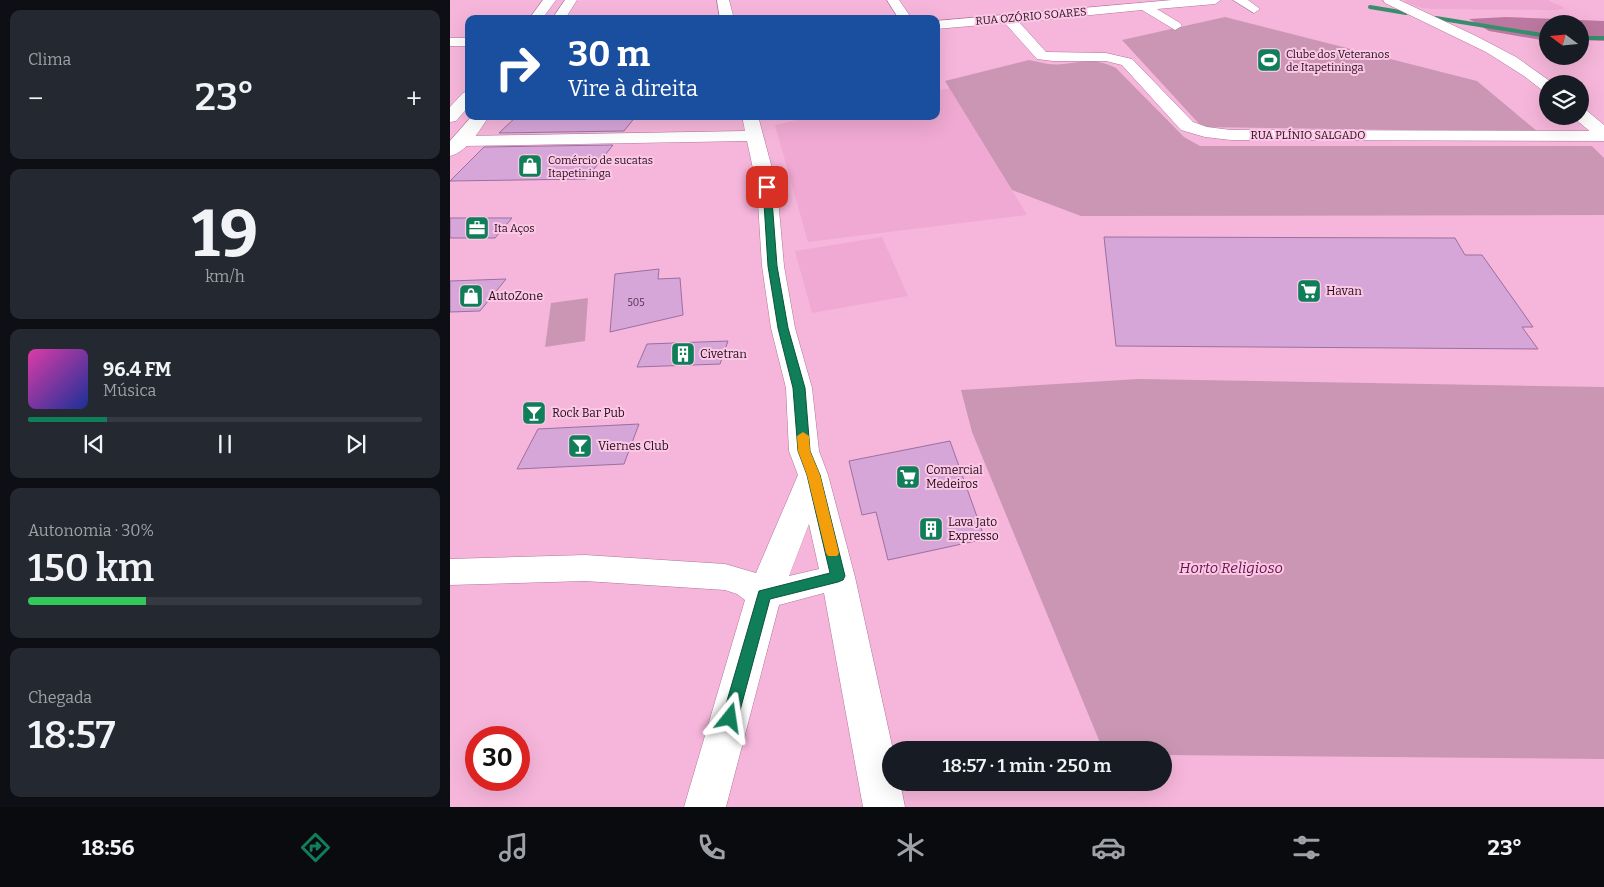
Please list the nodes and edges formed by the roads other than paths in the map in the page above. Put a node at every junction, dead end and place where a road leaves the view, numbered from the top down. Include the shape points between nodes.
1 (550, 0) edge
2 (571, 0) edge
3 (723, 0) edge
4 (893, 0) edge
5 (1071, 0) edge
6 (1215, 0) edge
7 (1239, 0) edge
8 (1389, 0) edge
9 (1144, 6) junction
10 (1254, 9) dead end
11 (1086, 11) junction
12 (538, 15) edge
13 (561, 15) edge
14 (726, 15) edge
15 (903, 15) edge
16 (1009, 19) junction
17 (940, 25) edge
18 (1175, 26) dead end
19 (450, 42) edge
20 (465, 42) edge
21 (1539, 79) edge
22 (465, 100) edge
23 (450, 117) edge
24 (477, 120) edge
25 (1589, 122) edge
26 (752, 126) edge
27 (1604, 135) edge
28 (454, 144) edge
29 (814, 475) junction
30 (450, 572) edge
31 (838, 576) junction
32 (764, 595) junction
33 (705, 807) edge
34 (884, 807) edge

1 - 12 street
2 - 13 street
3 - 14 street
4 - 15 street
5 - 11 street
6 - 9 street, RUA OZÓRIO SOARES
7 - 10 street
8 - 21 street via 1494,49
9 - 11 street, RUA OZÓRIO SOARES
9 - 18 street
11 - 16 street, RUA OZÓRIO SOARES
16 - 17 street, RUA OZÓRIO SOARES
16 - 27 street, RUA PLÍNIO SALGADO via 1042,56 1113,57 1127,62 1187,126 1205,132 1231,135
19 - 20 street
22 - 23 street
24 - 28 street
25 - 27 street
26 - 28 street
26 - 29 street via 767,187 773,266 783,328 799,388 804,451
29 - 31 street
29 - 32 street
30 - 32 street via 585,568 725,577 749,584
31 - 32 street
31 - 34 street
32 - 33 street

